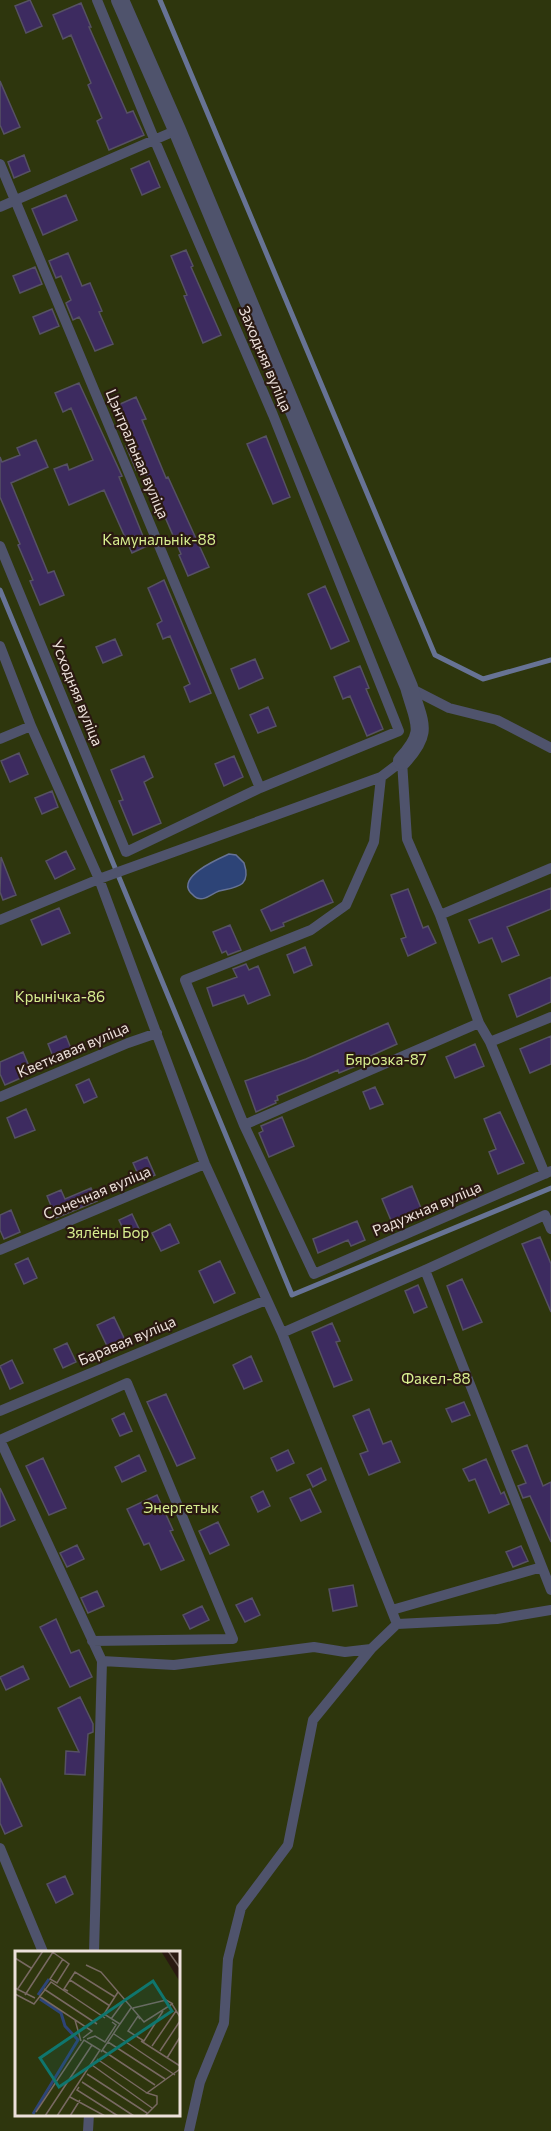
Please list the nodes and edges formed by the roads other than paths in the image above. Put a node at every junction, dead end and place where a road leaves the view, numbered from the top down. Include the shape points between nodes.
1 (97, 0) edge
2 (120, 0) edge
3 (177, 130) junction
4 (155, 141) junction
5 (0, 164) edge
6 (15, 201) junction
7 (0, 207) edge
8 (0, 546) edge
9 (0, 646) edge
10 (409, 687) junction
11 (32, 726) junction
12 (0, 740) edge
13 (551, 748) edge
14 (402, 761) junction
15 (381, 777) junction
16 (260, 788) junction
17 (551, 868) edge
18 (99, 879) junction
19 (440, 915) junction
20 (0, 920) edge
21 (551, 1017) edge
22 (480, 1023) junction
23 (157, 1033) junction
24 (490, 1042) junction
25 (0, 1097) edge
26 (244, 1125) junction
27 (206, 1164) junction
28 (548, 1172) edge
29 (548, 1214) edge
30 (551, 1229) edge
31 (0, 1250) edge
32 (425, 1270) junction
33 (266, 1300) junction
34 (282, 1333) junction
35 (0, 1411) edge
36 (0, 1440) edge
37 (542, 1567) junction
38 (551, 1590) edge
39 (551, 1610) edge
40 (392, 1611) junction
41 (397, 1624) junction
42 (92, 1641) junction
43 (371, 1649) junction
44 (102, 1661) junction
45 (0, 1848) edge
46 (42, 1951) edge
47 (94, 1951) edge
48 (89, 2116) edge
49 (88, 2131) edge
50 (189, 2131) edge

1 - 4 lane, Заходняя вуліца
2 - 3 street
3 - 4 lane
3 - 10 street
4 - 6 lane
4 - 16 lane, Заходняя вуліца via 273,415 399,731
5 - 6 lane, Цэнтральная вуліца
6 - 7 lane
6 - 16 lane, Цэнтральная вуліца
8 - 16 lane, Усходняя вуліца via 126,852
9 - 11 lane
10 - 13 lane via 449,708 497,720
10 - 14 street via 421,730 417,745
11 - 12 lane
11 - 18 lane
14 - 15 lane
14 - 19 lane via 407,839
15 - 18 lane
15 - 26 lane via 374,842 346,905 311,930 185,980
17 - 19 lane
18 - 20 lane
18 - 23 lane
19 - 22 lane
21 - 24 lane
22 - 24 lane
22 - 26 lane
23 - 25 lane, Кветкавая вуліца
23 - 27 lane
24 - 28 lane
26 - 28 lane, Радужная вуліца via 314,1274
27 - 31 lane, Сонечная вуліца
27 - 33 lane
29 - 30 lane
29 - 32 lane
32 - 34 lane
32 - 37 lane
33 - 34 lane
33 - 35 lane, Баравая вуліца
34 - 40 lane
36 - 42 lane
36 - 42 lane via 127,1383 233,1639
37 - 38 lane
37 - 40 lane
39 - 41 lane via 497,1619
40 - 41 lane
41 - 43 lane
42 - 44 lane
43 - 44 lane via 345,1652 314,1647 174,1665
43 - 50 lane via 313,1720 288,1845 241,1908 228,1959 224,2023 200,2082
44 - 47 lane
45 - 46 lane
48 - 49 lane

